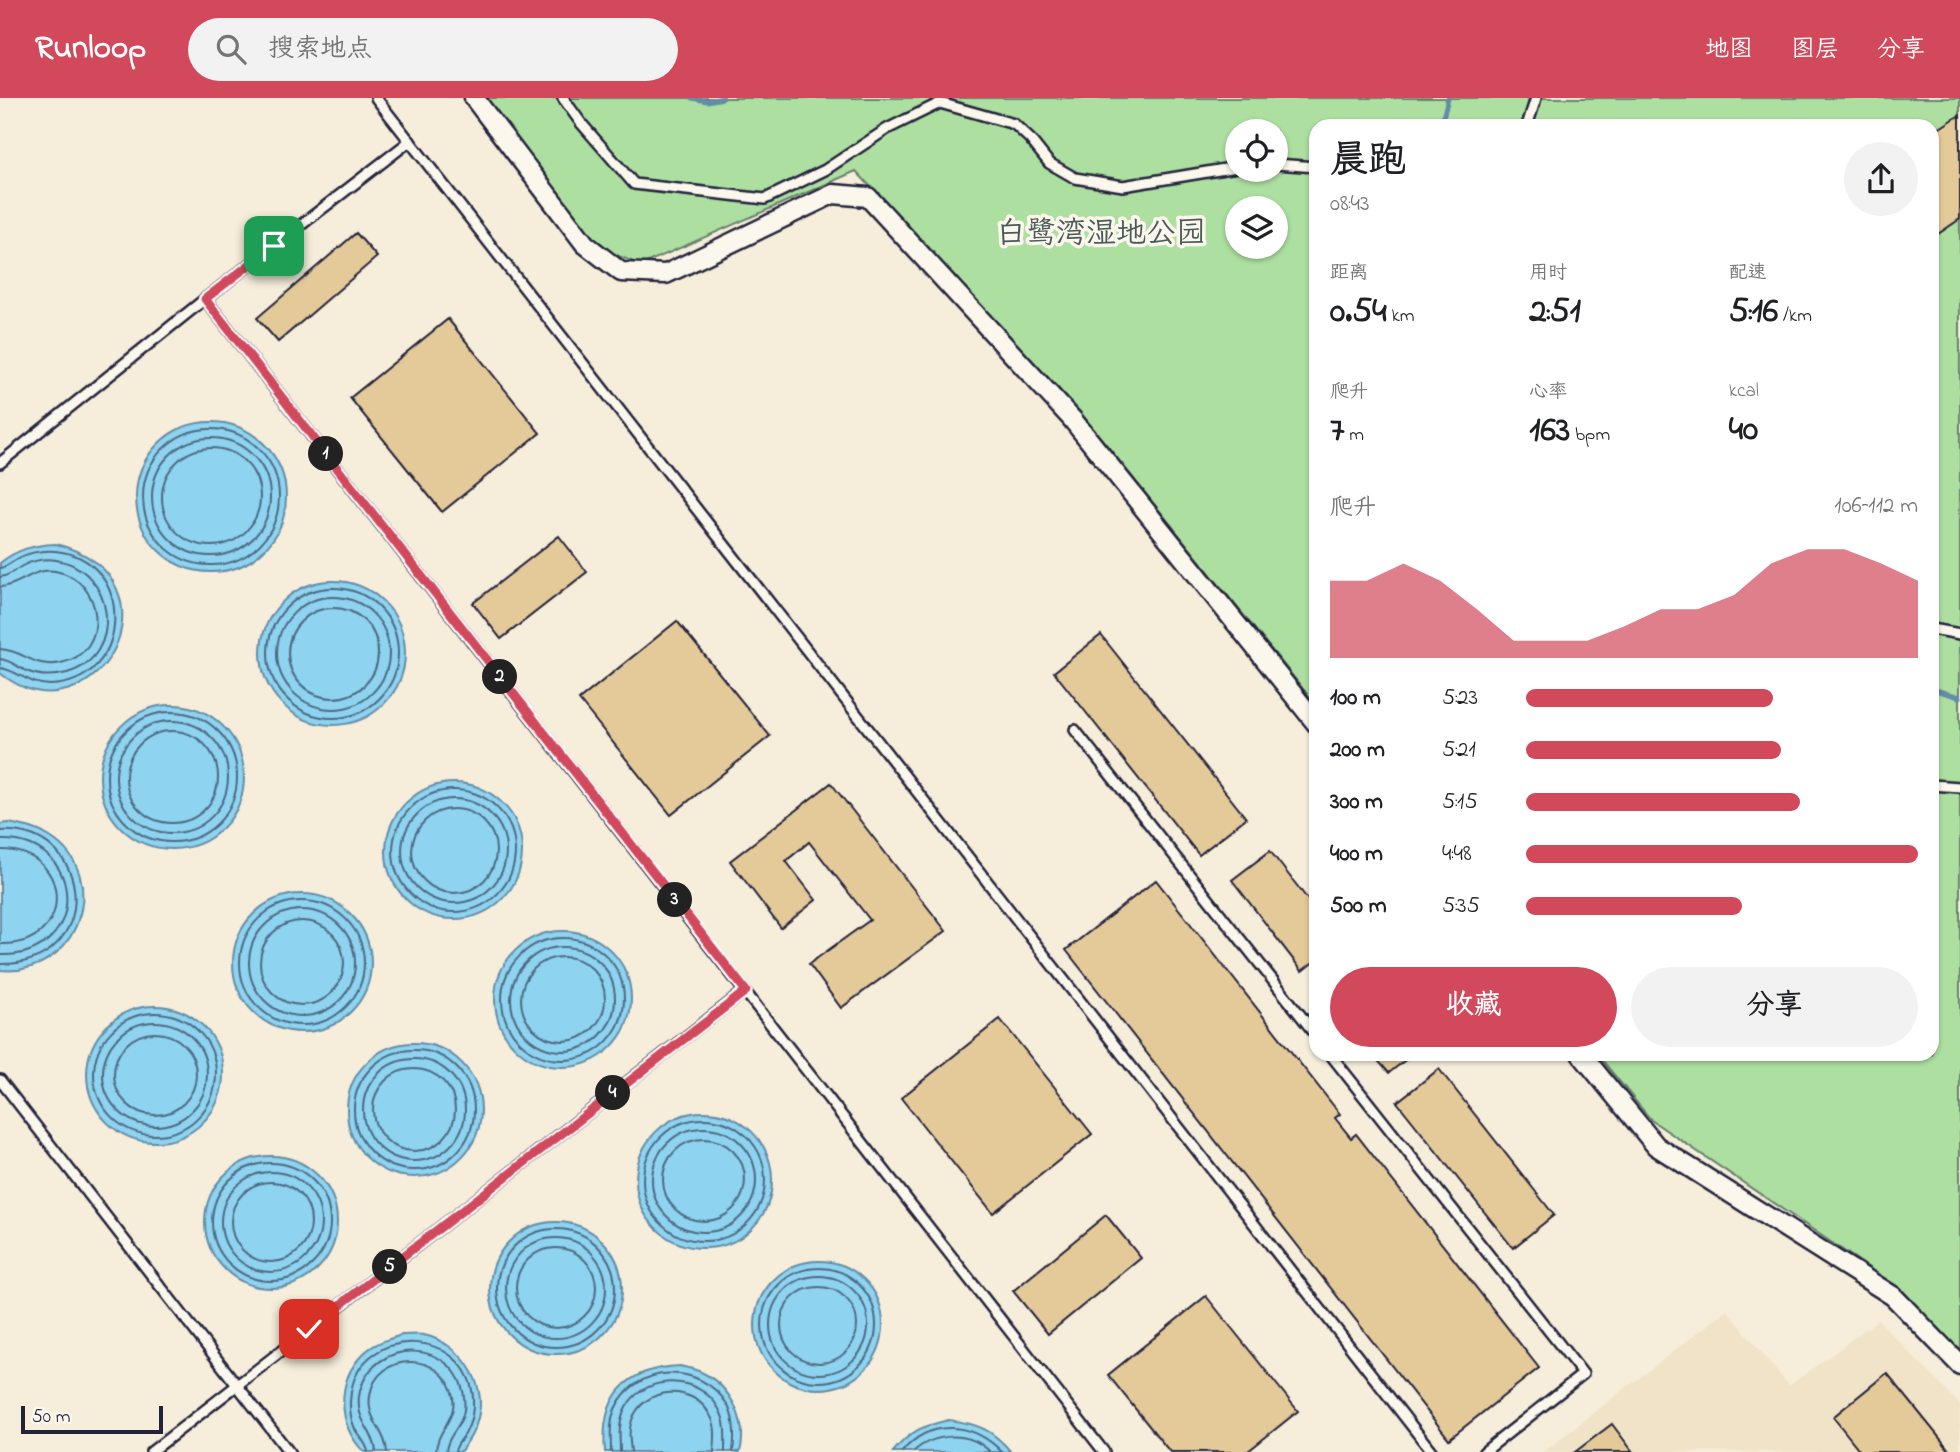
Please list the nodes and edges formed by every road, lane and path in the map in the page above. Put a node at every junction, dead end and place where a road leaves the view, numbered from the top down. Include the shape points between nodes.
1 (376, 98) edge
2 (474, 98) edge
3 (563, 98) edge
4 (1536, 98) edge
5 (1529, 119) edge
6 (410, 141) junction
7 (1288, 165) edge
8 (1309, 166) edge
9 (1225, 169) edge
10 (205, 299) junction
11 (0, 463) edge
12 (1939, 630) edge
13 (1960, 634) edge
14 (1309, 714) edge
15 (1075, 730) dead end
16 (1939, 786) edge
17 (1960, 787) edge
18 (746, 991) junction
19 (1309, 1026) edge
20 (1336, 1061) edge
21 (1587, 1061) edge
22 (0, 1080) edge
23 (1960, 1365) edge
24 (236, 1386) junction
25 (151, 1452) edge
26 (289, 1452) edge
27 (1104, 1452) edge
28 (1432, 1452) edge
29 (1484, 1452) edge

1 - 6 lane
2 - 14 street via 585,244 621,272 666,274 833,194 868,197 1072,419
3 - 9 lane via 634,184 765,199 940,103 1014,124 1049,163 1075,178 1123,186
4 - 5 lane
6 - 10 lane
6 - 28 lane
7 - 8 lane
10 - 11 lane
10 - 18 lane
12 - 13 lane
15 - 19 lane
16 - 17 lane
18 - 24 lane
18 - 27 lane
20 - 29 lane via 1583,1374
21 - 23 street via 1656,1146 1893,1296
22 - 24 lane
24 - 25 lane
24 - 26 lane

